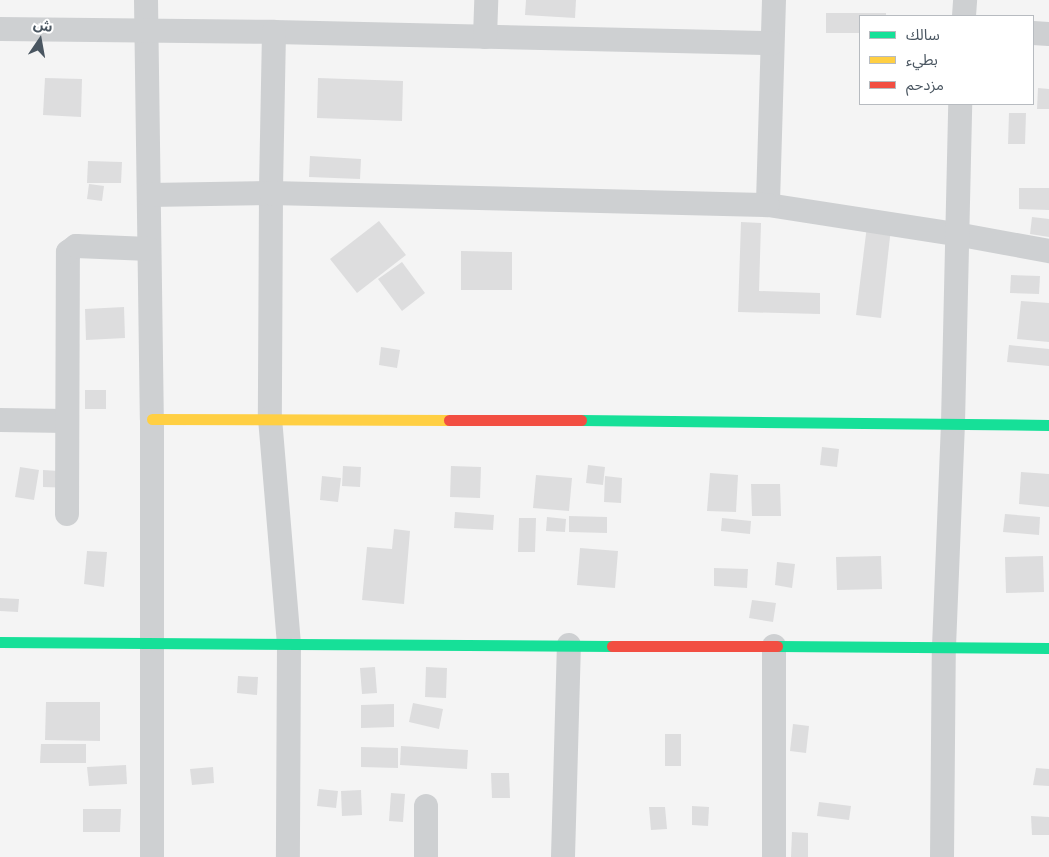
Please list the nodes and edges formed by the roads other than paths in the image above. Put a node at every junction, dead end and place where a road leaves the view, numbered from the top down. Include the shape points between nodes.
1 (146, 0) edge
2 (486, 0) edge
3 (774, 0) edge
4 (965, 0) edge
5 (964, 15) edge
6 (0, 29) edge
7 (146, 31) junction
8 (274, 32) junction
9 (1034, 33) edge
10 (1049, 34) edge
11 (485, 37) junction
12 (772, 43) junction
13 (960, 105) edge
14 (271, 193) junction
15 (149, 195) junction
16 (768, 205) junction
17 (956, 234) junction
18 (149, 249) junction
19 (1049, 252) edge
20 (270, 418) junction
21 (152, 419) junction
22 (0, 420) edge
23 (67, 421) junction
24 (953, 424) junction
25 (1049, 425) edge
26 (67, 514) dead end
27 (0, 642) edge
28 (152, 643) junction
29 (289, 644) junction
30 (570, 645) junction
31 (774, 646) junction
32 (944, 647) junction
33 (1049, 648) edge
34 (426, 806) dead end
35 (152, 857) edge
36 (288, 857) edge
37 (426, 857) edge
38 (563, 857) edge
39 (774, 857) edge
40 (942, 857) edge

1 - 7 street
2 - 11 street
3 - 12 street
4 - 5 street
6 - 7 street
7 - 8 street
7 - 15 street
8 - 11 street
8 - 14 street
9 - 10 street
11 - 12 street
12 - 16 street
13 - 17 street
14 - 15 street
14 - 16 street
14 - 20 street
15 - 18 street
16 - 17 street
17 - 19 street
17 - 24 street
18 - 21 street
18 - 23 street via 76,246 68,252
20 - 21 street
20 - 24 street
20 - 29 street
21 - 28 street
22 - 23 street
23 - 26 street
24 - 25 street
24 - 32 street
27 - 28 street
28 - 29 street
28 - 35 street
29 - 30 street
29 - 36 street
30 - 31 street
30 - 38 street
31 - 32 street
31 - 39 street
32 - 33 street
32 - 40 street
34 - 37 street

